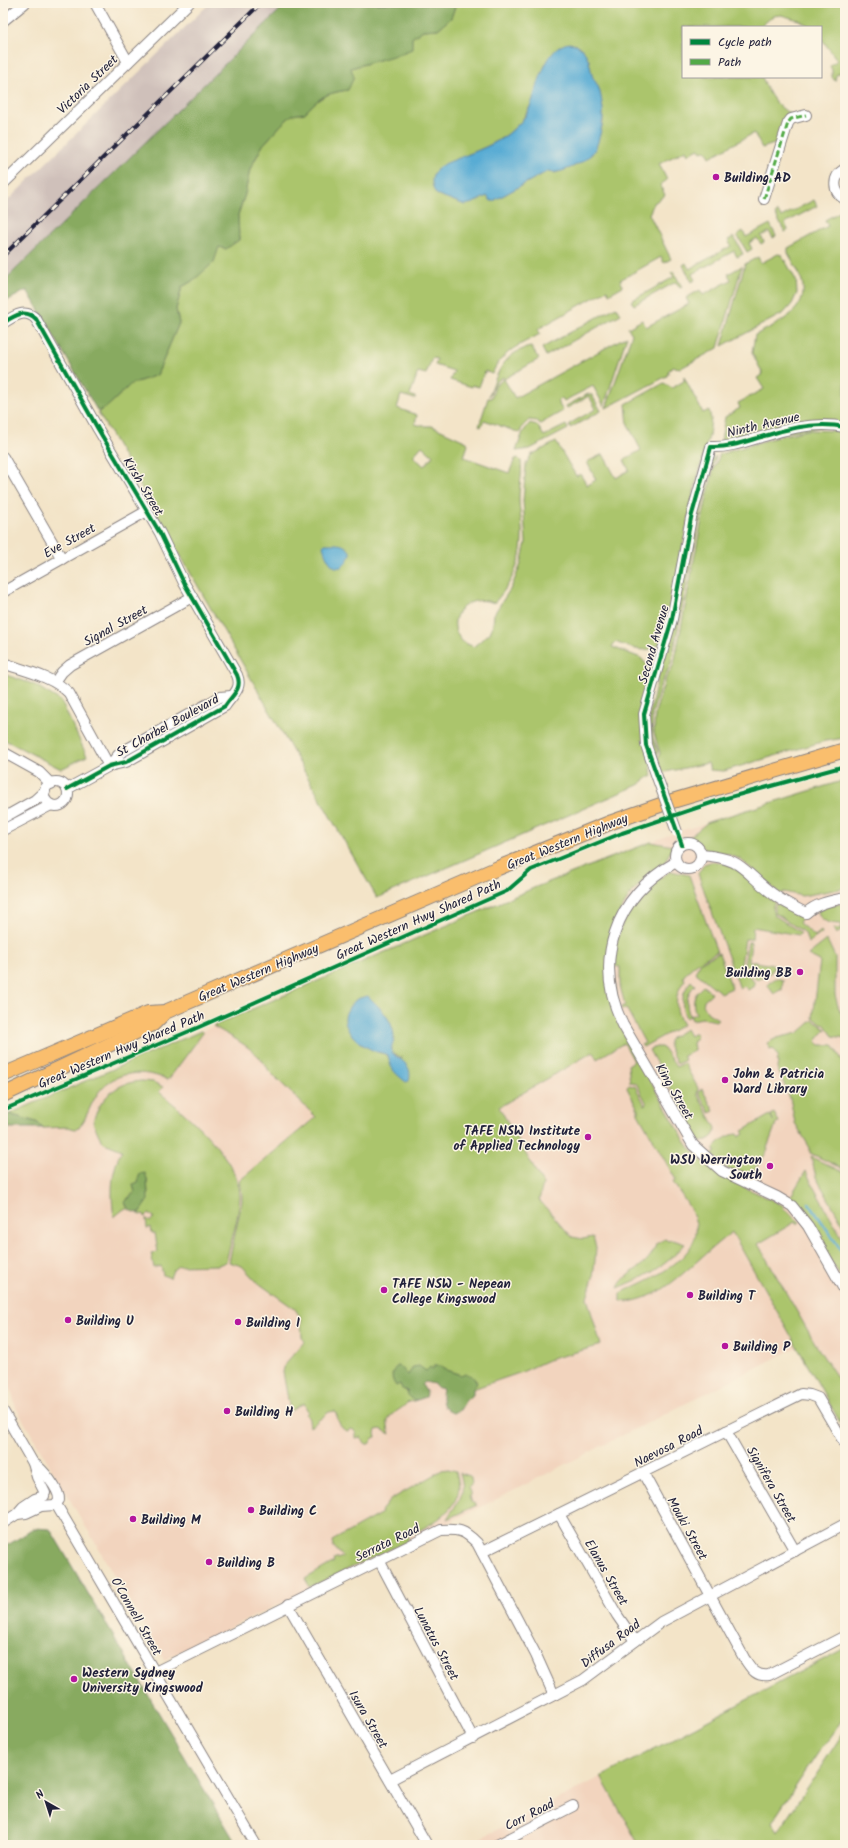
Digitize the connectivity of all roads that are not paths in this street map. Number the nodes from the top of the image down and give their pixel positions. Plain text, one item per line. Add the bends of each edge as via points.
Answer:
1 (25, 3) edge
2 (95, 3) edge
3 (189, 3) edge
4 (3, 21) edge
5 (128, 62) junction
6 (806, 115) dead end
7 (845, 169) edge
8 (3, 184) edge
9 (845, 198) edge
10 (764, 199) dead end
11 (3, 323) edge
12 (845, 427) edge
13 (711, 447) joint
14 (3, 457) edge
15 (147, 511) junction
16 (62, 559) junction
17 (3, 592) edge
18 (192, 597) junction
19 (3, 663) edge
20 (55, 682) junction
21 (231, 696) joint
22 (845, 750) edge
23 (3, 752) edge
24 (109, 766) junction
25 (48, 788) junction
26 (66, 788) junction
27 (51, 805) junction
28 (3, 818) edge
29 (3, 830) edge
30 (682, 845) junction
31 (701, 855) junction
32 (676, 862) junction
33 (845, 898) edge
34 (165, 1012) junction
35 (3, 1076) edge
36 (3, 1095) edge
37 (845, 1291) edge
38 (3, 1411) edge
39 (726, 1431) junction
40 (845, 1444) edge
41 (33, 1463) junction
42 (643, 1473) junction
43 (56, 1491) junction
44 (44, 1494) junction
45 (52, 1504) junction
46 (17, 1514) junction
47 (559, 1514) junction
48 (3, 1524) edge
49 (845, 1524) edge
50 (795, 1551) junction
51 (482, 1552) junction
52 (379, 1560) junction
53 (711, 1595) junction
54 (288, 1605) junction
55 (845, 1636) edge
56 (635, 1641) junction
57 (155, 1672) junction
58 (554, 1695) junction
59 (473, 1738) junction
60 (390, 1780) junction
61 (573, 1806) dead end
62 (256, 1845) edge
63 (427, 1845) edge
64 (497, 1845) edge

1 - 4 street
2 - 5 street
3 - 5 street, Victoria Street
5 - 8 street, Victoria Street
6 - 10 street via 791,119 788,123
7 - 9 street via 837,176 835,185 838,194
11 - 15 street, Kirsh Street via 24,313 36,319
12 - 13 street, Ninth Avenue via 788,429 738,444
13 - 30 street, Second Avenue, bridge via 691,518 672,619 644,714 646,745
14 - 16 street
15 - 16 street, Eve Street
15 - 18 street, Kirsh Street
16 - 17 street, Eve Street
18 - 20 street, Signal Street via 70,666
18 - 21 street, Kirsh Street via 239,680 239,689
19 - 20 street
20 - 24 street via 69,693
21 - 24 street, St Charbel Boulevard via 220,696 120,753
22 - 34 highway, Great Western Highway via 669,802 612,822 498,868
23 - 25 street via 39,772
24 - 26 street, St Charbel Boulevard
25 - 26 street via 58,783
25 - 27 street via 45,798
25 - 28 street via 35,800
26 - 27 street via 68,796 65,802 58,806
27 - 29 street
30 - 31 street via 695,845
30 - 32 street via 676,851
31 - 32 street via 699,863 692,869 683,869
31 - 33 street via 737,863 773,894 806,913 812,907
32 - 37 street, King Street via 644,884 618,924 609,967 609,982 616,1010 693,1145 722,1171 792,1206 808,1226
34 - 35 highway, Great Western Highway via 148,1013
34 - 36 highway, Great Western Highway via 153,1024
38 - 41 street
39 - 40 street, Naevosa Road via 801,1394 810,1394 818,1398
39 - 42 street, Naevosa Road
39 - 50 street, Signifera Street
41 - 43 street via 43,1472
41 - 44 street
42 - 47 street, Naevosa Road
42 - 53 street, Mouki Street
43 - 44 street via 51,1490
43 - 45 street via 59,1498
44 - 45 street via 45,1502
44 - 46 street via 23,1507
45 - 46 street via 41,1506 26,1514
45 - 57 street, O'Connell Street
46 - 48 street
47 - 51 street, Naevosa Road
47 - 56 street, Elanus Street via 617,1615
49 - 50 street, Diffusa Road
50 - 53 street, Diffusa Road
51 - 52 street, Serrata Road via 467,1533 457,1529 441,1530
51 - 58 street, Serrata Road
52 - 54 street, Serrata Road
52 - 59 street, Lunatus Street
53 - 55 street, Mouki Street via 755,1674 762,1676 780,1671
53 - 56 street, Diffusa Road via 661,1622
54 - 57 street, Serrata Road
54 - 60 street, Isura Street
56 - 58 street, Diffusa Road via 583,1680
57 - 62 street, O'Connell Street
58 - 59 street, Diffusa Road
59 - 60 street, Diffusa Road
60 - 63 street, Isura Street
61 - 64 street, Corr Road

